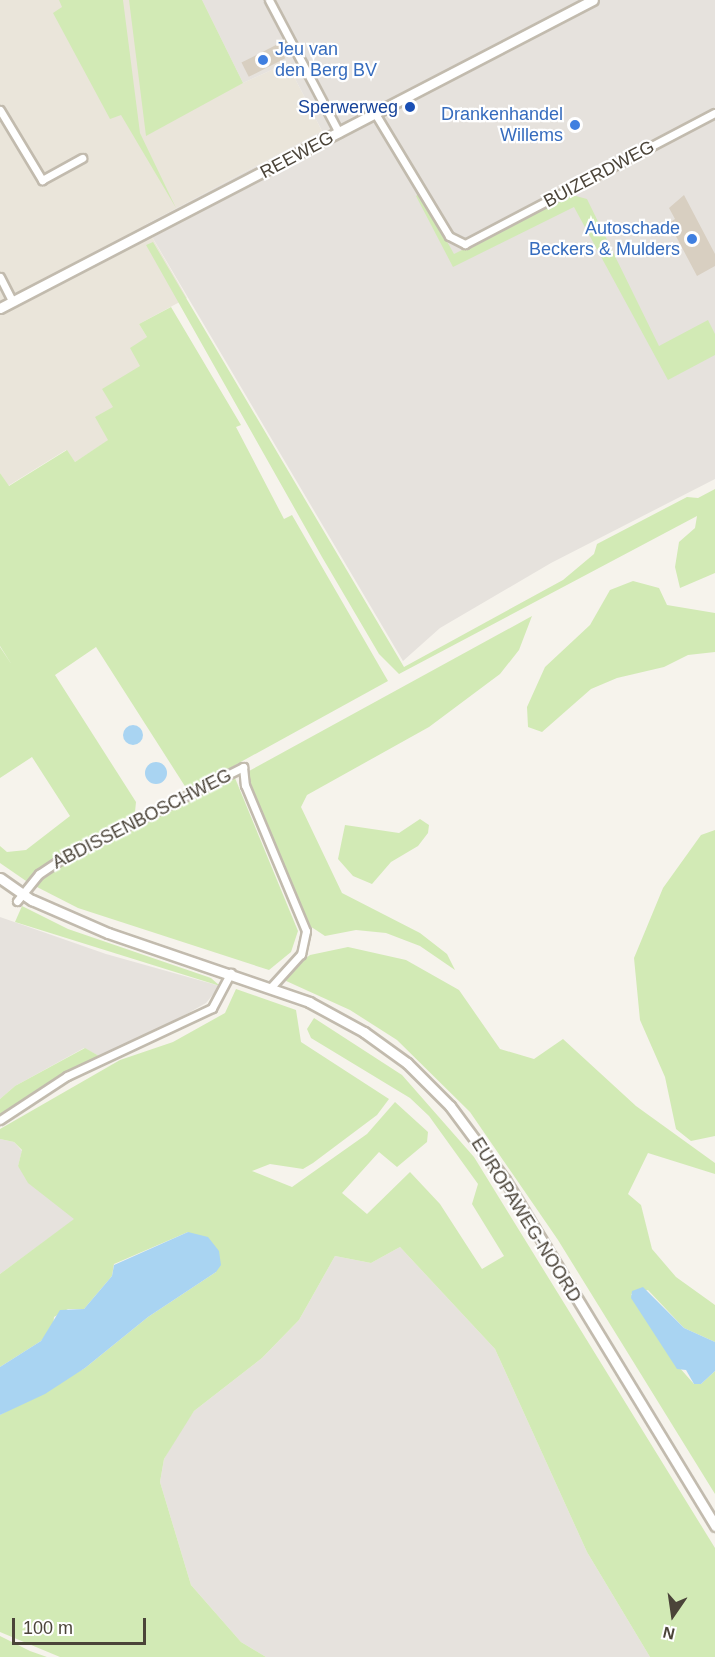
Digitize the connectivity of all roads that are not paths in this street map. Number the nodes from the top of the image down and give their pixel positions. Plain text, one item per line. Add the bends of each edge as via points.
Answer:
1 (269, 0) edge
2 (593, 0) edge
3 (0, 110) edge
4 (715, 113) edge
5 (376, 115) junction
6 (339, 133) junction
7 (82, 158) dead end
8 (0, 277) edge
9 (12, 301) junction
10 (0, 308) edge
11 (0, 878) edge
12 (20, 898) junction
13 (231, 973) junction
14 (272, 987) junction
15 (0, 1120) edge
16 (715, 1526) edge

1 - 6 street
2 - 5 street, REEWEG
3 - 7 street via 42,180
4 - 5 street, BUIZERDWEG via 465,244 449,236
5 - 6 street, REEWEG
6 - 9 street, REEWEG
8 - 9 street
9 - 10 street, REEWEG
11 - 12 street, EUROPAWEG-NOORD
12 - 13 street, EUROPAWEG-NOORD via 108,933
12 - 14 street, ABDISSENBOSCHWEG via 39,874 63,858 243,767 244,785 306,931 301,954
13 - 14 street, EUROPAWEG-NOORD
13 - 15 street via 212,1008 67,1076
14 - 16 street, EUROPAWEG-NOORD via 327,1011 386,1046 450,1106 505,1180

